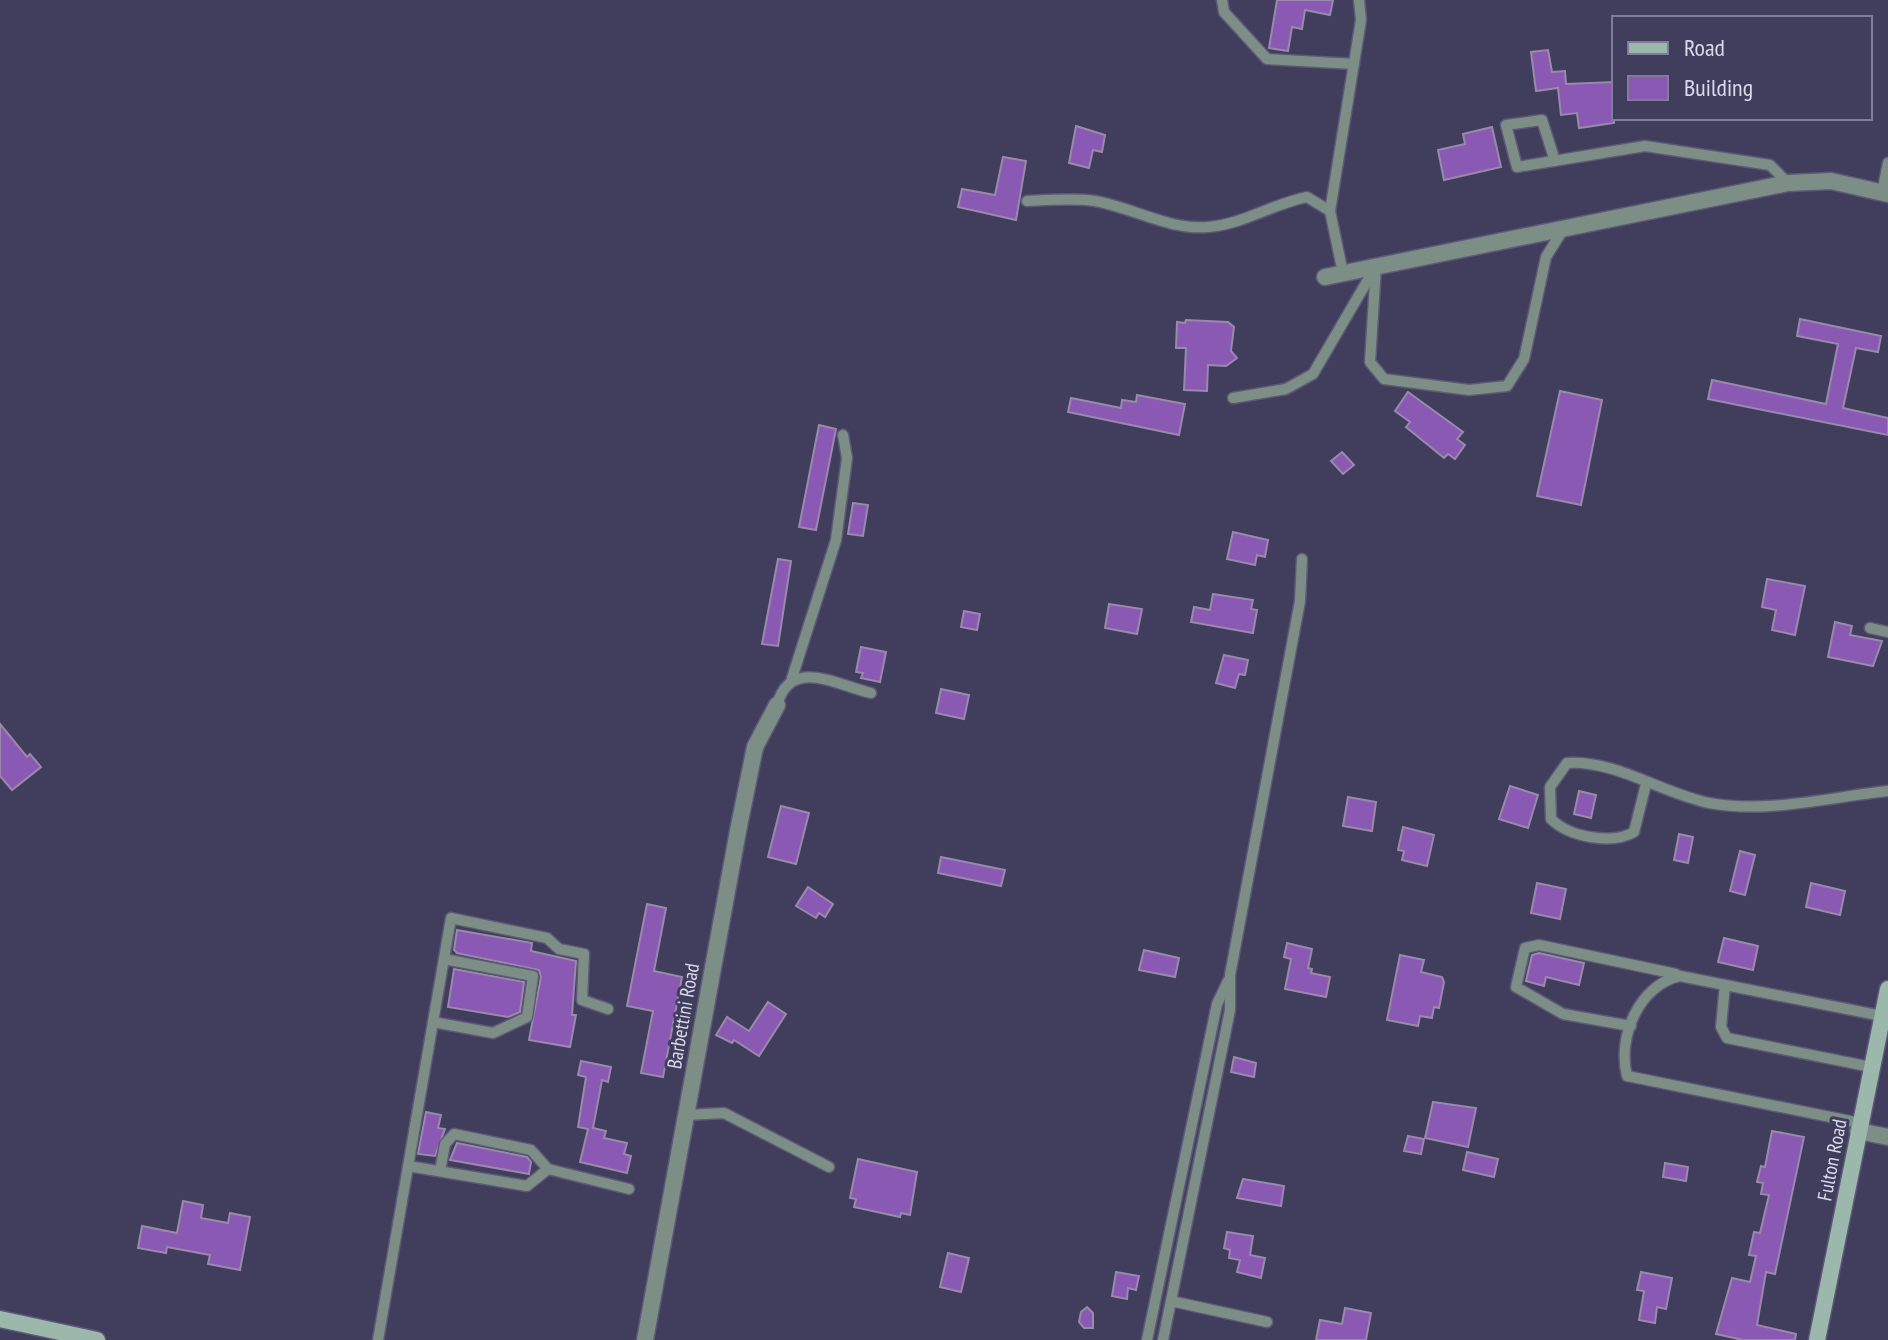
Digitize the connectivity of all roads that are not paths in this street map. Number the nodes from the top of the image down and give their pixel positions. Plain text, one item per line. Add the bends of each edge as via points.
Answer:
1 (1222, 0) edge
2 (1359, 0) edge
3 (1354, 64) junction
4 (1555, 161) junction
5 (1888, 163) edge
6 (1788, 183) junction
7 (1885, 193) edge
8 (1027, 201) dead end
9 (1330, 211) junction
10 (1564, 228) junction
11 (1376, 266) junction
12 (1343, 273) junction
13 (1325, 277) dead end
14 (1233, 398) dead end
15 (843, 435) dead end
16 (1302, 559) dead end
17 (1870, 628) dead end
18 (1888, 632) edge
19 (792, 678) junction
20 (871, 693) dead end
21 (777, 705) joint
22 (1646, 784) junction
23 (1888, 791) edge
24 (444, 959) junction
25 (1230, 975) junction
26 (1680, 976) junction
27 (1725, 985) junction
28 (1888, 989) edge
29 (608, 1009) dead end
30 (1882, 1016) junction
31 (433, 1022) junction
32 (1631, 1026) junction
33 (1878, 1061) edge
34 (686, 1115) junction
35 (1859, 1127) junction
36 (1888, 1137) edge
37 (408, 1166) junction
38 (829, 1167) dead end
39 (548, 1169) junction
40 (440, 1171) junction
41 (629, 1189) dead end
42 (1171, 1301) junction
43 (0, 1319) edge
44 (1267, 1322) dead end
45 (88, 1339) edge
46 (378, 1340) edge
47 (645, 1340) edge
48 (1147, 1340) edge
49 (1163, 1340) edge
50 (1817, 1340) edge

1 - 3 lane via 1224,12 1267,59
2 - 3 lane
3 - 9 lane
4 - 4 lane via 1517,167 1506,125 1542,120
4 - 6 lane via 1645,146 1770,165
5 - 7 lane
6 - 7 street via 1831,181
6 - 10 street
8 - 9 lane via 1094,201 1173,226 1241,222 1274,204 1307,197
9 - 12 lane
10 - 11 street
10 - 11 lane via 1546,257 1524,359 1507,386 1469,390 1384,379 1370,362
11 - 12 street
11 - 14 lane via 1313,374 1286,389
12 - 13 street
15 - 19 lane via 847,458 836,540
16 - 25 lane via 1300,601
17 - 18 lane
19 - 20 lane via 822,679
19 - 21 lane via 783,685
21 - 34 street, Barbettini Road via 755,747
22 - 22 lane via 1605,767 1567,763 1550,787 1551,819 1562,830 1621,840 1634,832
22 - 23 lane via 1710,803 1787,805
24 - 29 lane via 451,918 547,938 559,949 584,954 582,1000
24 - 31 lane
24 - 31 lane via 533,976 527,1017 493,1033
25 - 42 lane via 1230,1010
25 - 48 lane via 1217,1004
26 - 27 lane
26 - 32 lane via 1662,980 1636,1010
26 - 32 lane via 1539,945 1525,948 1516,987 1563,1014
27 - 30 lane
27 - 33 lane via 1721,1027 1727,1038
28 - 30 main road, Fulton Road
30 - 33 main road, Fulton Road
31 - 37 lane
32 - 35 lane via 1622,1055 1627,1076
33 - 35 main road, Fulton Road
34 - 38 lane via 724,1113
34 - 47 street, Barbettini Road
35 - 36 street
35 - 50 main road, Fulton Road
37 - 40 lane
37 - 46 lane
39 - 40 lane via 527,1186
39 - 40 lane via 531,1150 454,1134 445,1144
39 - 41 lane
42 - 44 lane
42 - 49 lane
43 - 45 main road

